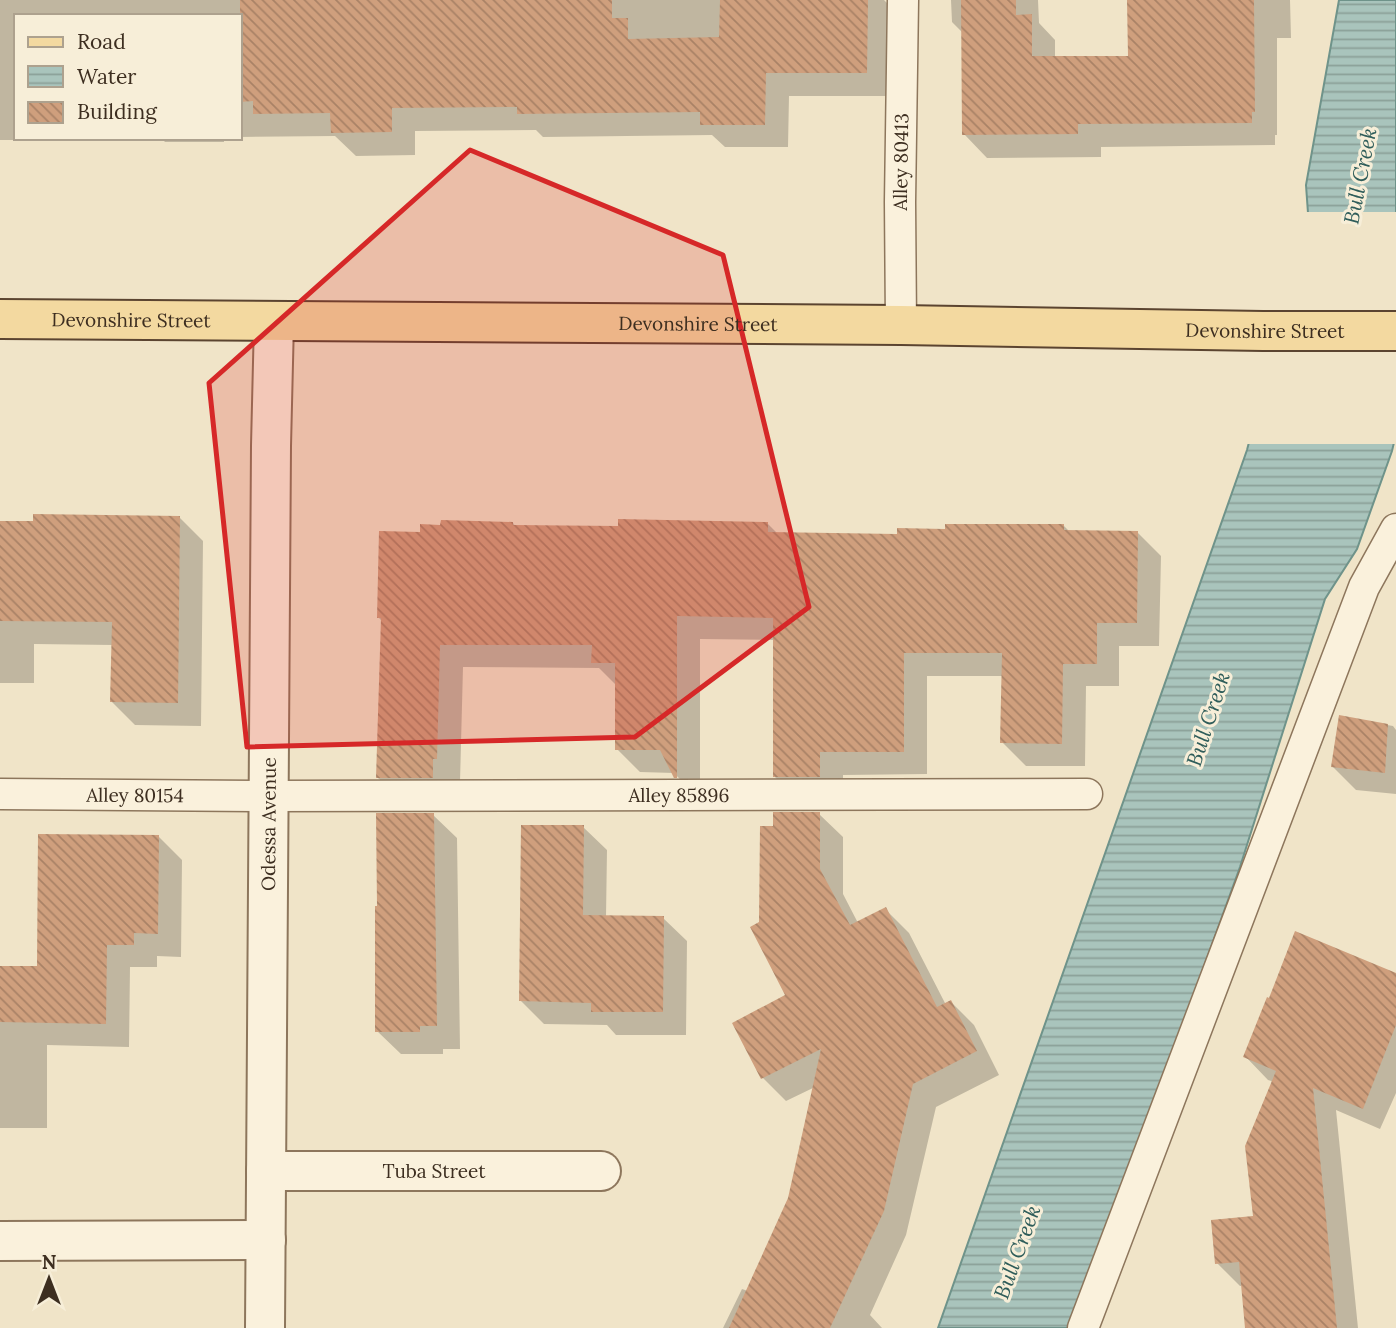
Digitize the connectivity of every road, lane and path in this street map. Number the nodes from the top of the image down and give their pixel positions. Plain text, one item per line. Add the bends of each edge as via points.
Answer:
1 (903, 0) edge
2 (0, 319) edge
3 (274, 321) junction
4 (901, 326) junction
5 (1396, 331) edge
6 (1396, 528) edge
7 (0, 794) edge
8 (1087, 794) dead end
9 (270, 796) junction
10 (266, 1171) junction
11 (601, 1171) dead end
12 (265, 1240) junction
13 (0, 1241) edge
14 (265, 1328) edge
15 (1083, 1328) edge

1 - 4 lane, Alley 80413
2 - 3 main road, Devonshire Street
3 - 4 main road, Devonshire Street
3 - 9 street, Odessa Avenue
4 - 5 main road, Devonshire Street
6 - 15 lane via 1364,587
7 - 9 lane, Alley 80154
8 - 9 lane, Alley 85896
9 - 10 street, Odessa Avenue
10 - 11 street, Tuba Street
10 - 12 street, Odessa Avenue
12 - 13 street
12 - 14 street, Odessa Avenue

